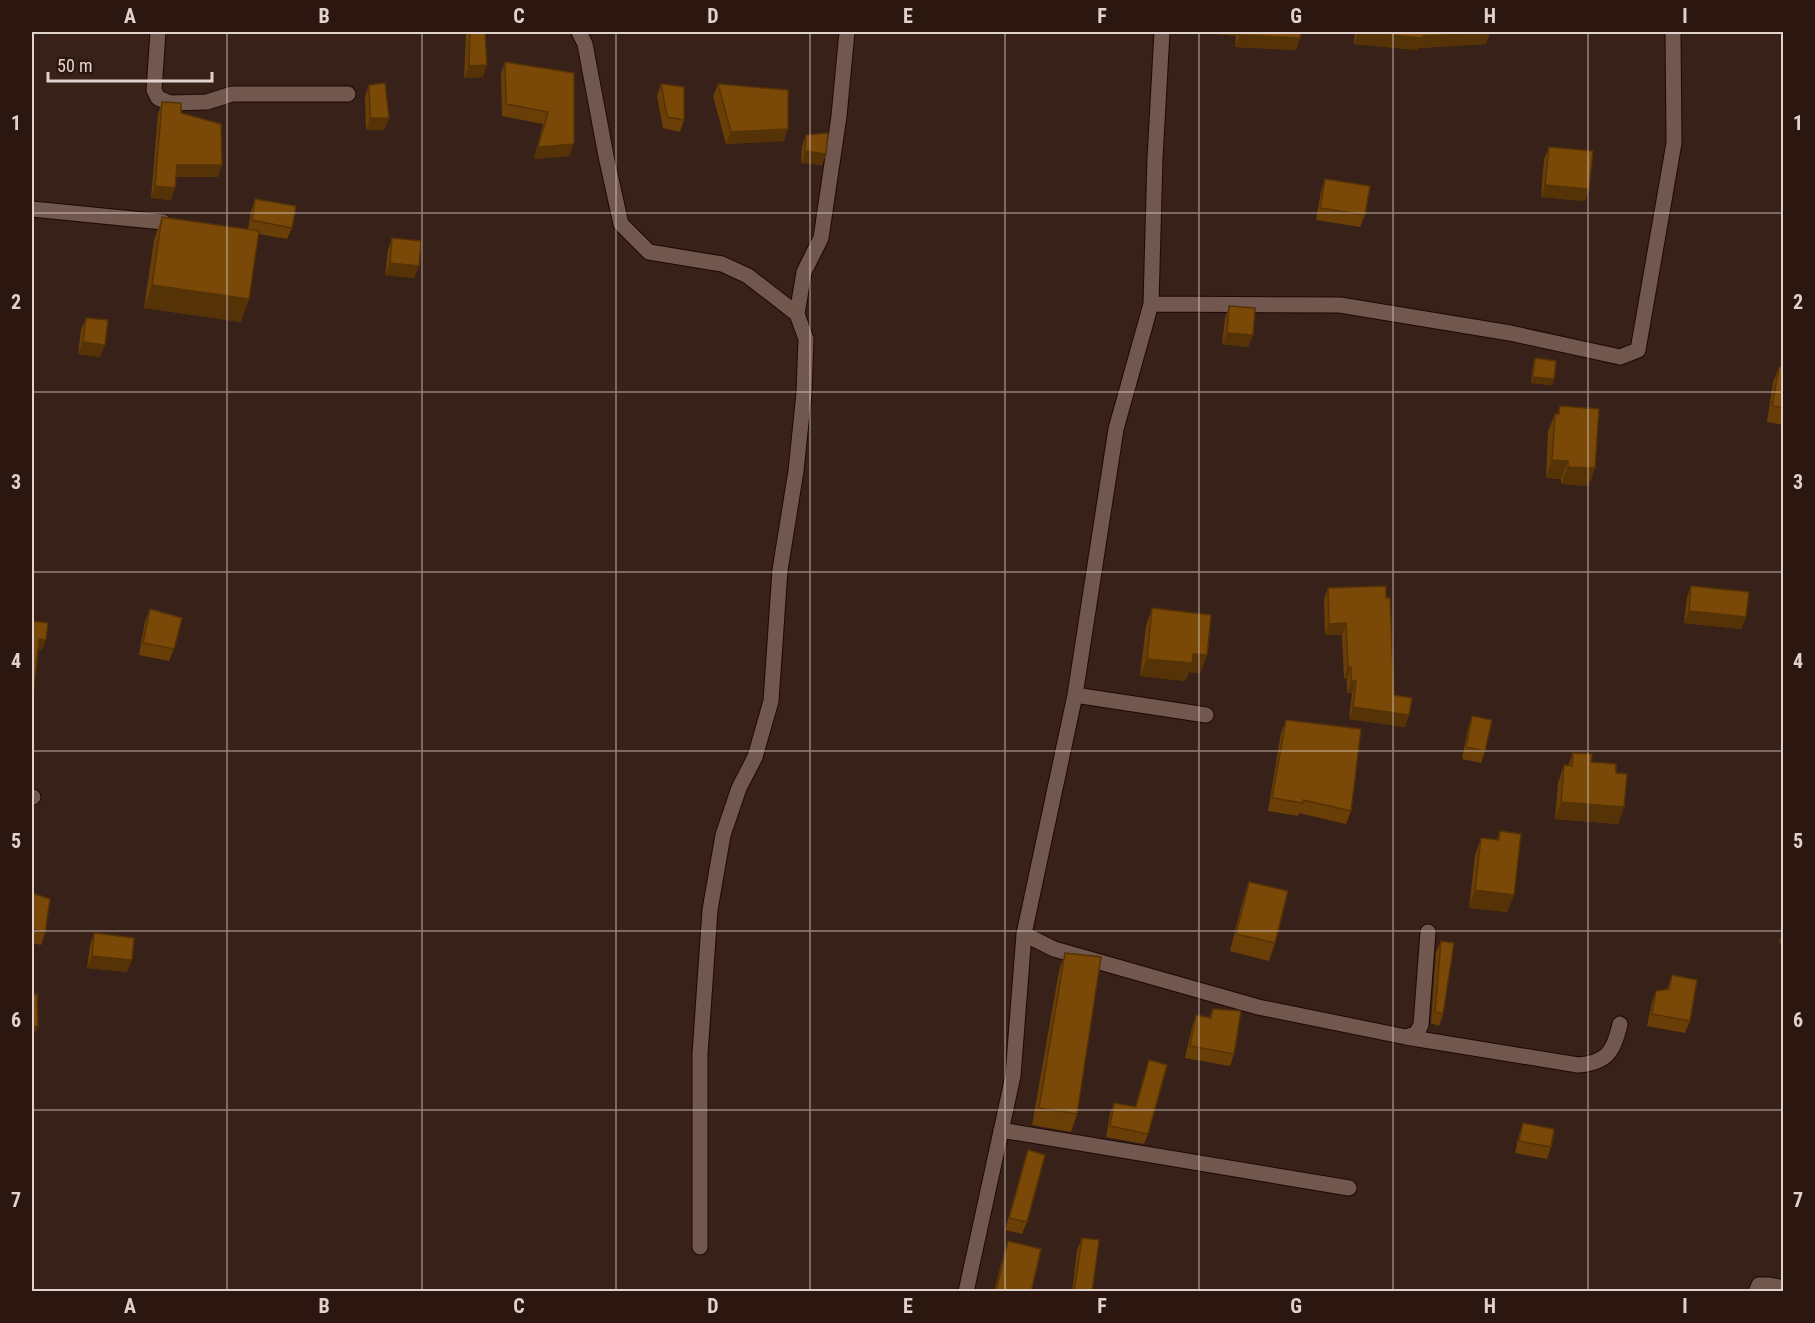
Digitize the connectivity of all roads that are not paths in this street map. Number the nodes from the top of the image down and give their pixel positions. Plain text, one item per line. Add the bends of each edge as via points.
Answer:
1 (158, 32) edge
2 (579, 32) edge
3 (847, 32) edge
4 (1162, 32) edge
5 (1673, 32) edge
6 (348, 94) dead end
7 (32, 209) edge
8 (163, 222) edge
9 (1151, 304) junction
10 (797, 314) junction
11 (1075, 695) junction
12 (1206, 715) dead end
13 (1428, 932) dead end
14 (1024, 934) junction
15 (1620, 1024) dead end
16 (1406, 1037) junction
17 (1001, 1130) junction
18 (1348, 1188) dead end
19 (699, 1247) dead end
20 (1784, 1288) edge
21 (966, 1292) edge
22 (1756, 1292) edge

1 - 6 street via 154,90 158,98 170,103 207,102 232,94
2 - 10 street via 585,44 621,224 649,252 722,264 748,276
3 - 10 street via 821,238 804,272
4 - 9 street
5 - 9 street via 1674,143 1638,350 1620,357 1510,333 1340,305
7 - 8 street
9 - 11 street via 1116,429
10 - 19 street via 806,339 804,393 780,570 771,701 755,757 739,788 723,835 710,910 700,1054
11 - 12 street
11 - 14 street
13 - 16 street via 1421,1025 1416,1034
14 - 16 street via 1054,949 1247,1004
14 - 17 street via 1013,1076
15 - 16 street via 1616,1043 1608,1055 1592,1064 1578,1065
17 - 18 street
17 - 21 street
20 - 22 street via 1759,1285

